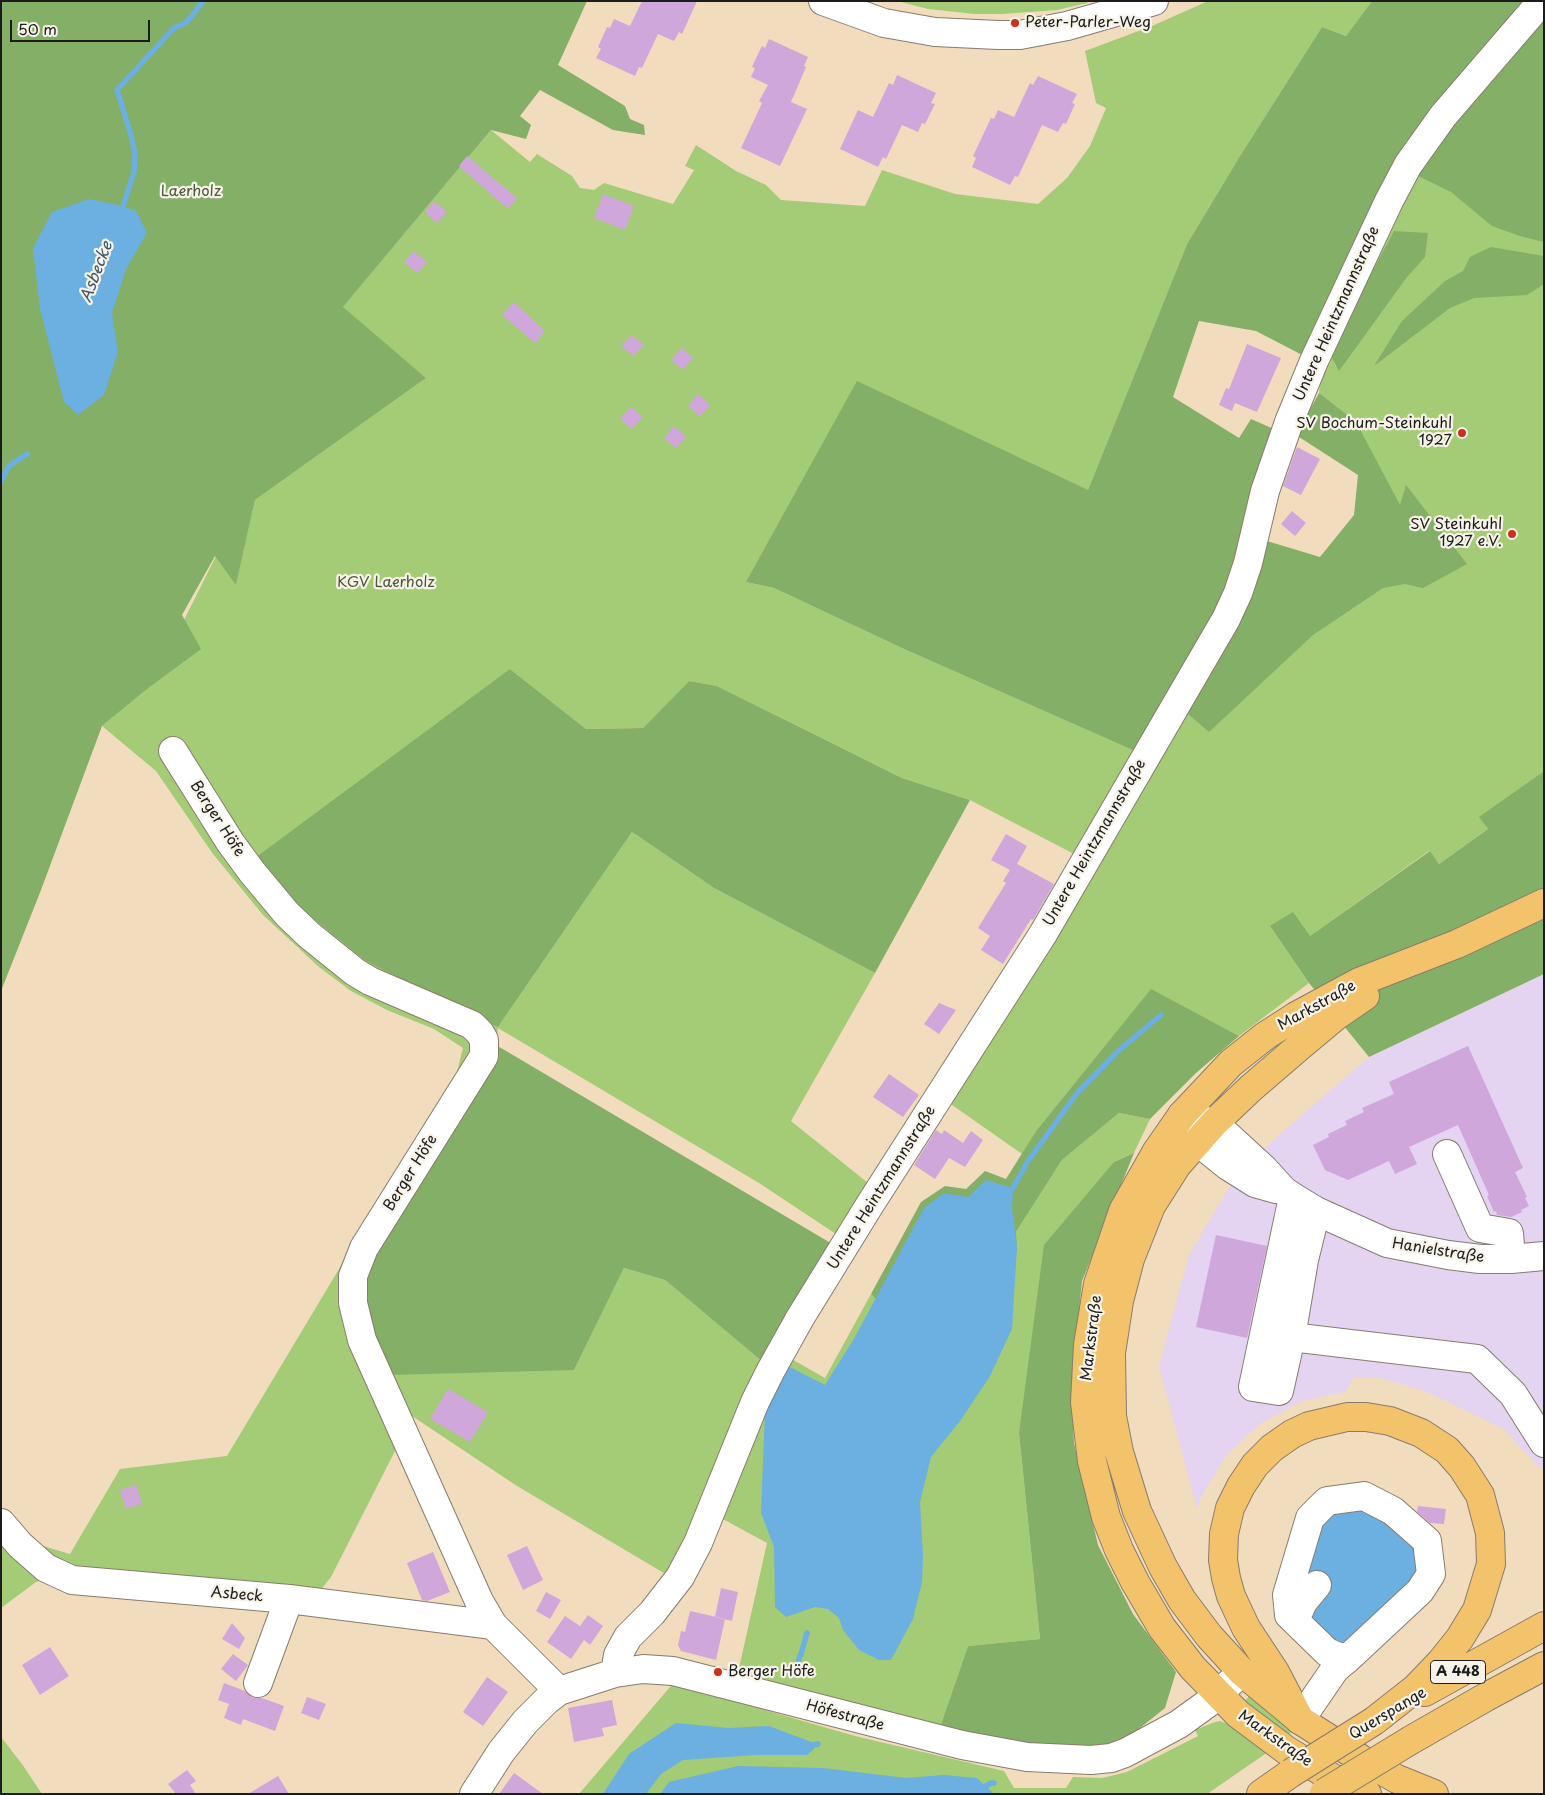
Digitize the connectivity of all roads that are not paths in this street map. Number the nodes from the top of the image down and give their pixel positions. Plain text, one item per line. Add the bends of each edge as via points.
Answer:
1 (823, 1) edge
2 (1154, 1) edge
3 (1542, 1) edge
4 (1119, 6) edge
5 (173, 751) dead end
6 (1544, 904) edge
7 (1457, 944) junction
8 (1182, 1114) junction
9 (1205, 1132) junction
10 (1447, 1154) dead end
11 (1289, 1194) junction
12 (1316, 1211) junction
13 (1511, 1259) junction
14 (1542, 1262) edge
15 (1291, 1337) junction
16 (1544, 1443) edge
17 (1, 1523) edge
18 (1317, 1585) dead end
19 (289, 1599) junction
20 (1295, 1620) junction
21 (493, 1625) junction
22 (1544, 1626) edge
23 (1346, 1660) junction
24 (1544, 1666) edge
25 (615, 1672) junction
26 (1242, 1672) junction
27 (258, 1683) dead end
28 (559, 1691) junction
29 (1218, 1694) junction
30 (1300, 1720) junction
31 (1374, 1721) junction
32 (474, 1794) edge
33 (1261, 1794) edge
34 (1324, 1794) edge
35 (1367, 1794) edge
36 (1434, 1794) edge

1 - 4 street via 884,23 935,32 998,35 1020,35 1067,26
2 - 4 street
3 - 25 street, Untere Heintzmannstraße via 1443,116 1404,172 1314,361 1289,422 1265,491 1248,562 1226,619 1043,934 800,1318 755,1402 698,1543 680,1577 628,1638 618,1655
5 - 21 street, Berger Höfe via 252,872 309,935 355,972 472,1025 484,1040 484,1056 364,1248 352,1285 362,1340 468,1579
6 - 7 main road, Markstraße
7 - 8 main road, Markstraße via 1359,982 1296,1016 1264,1036 1231,1063
7 - 9 main road, Markstraße via 1368,994 1336,1016
8 - 9 street, Hanielstraße
8 - 29 main road, Markstraße via 1123,1211 1098,1284 1088,1345 1085,1402 1092,1461 1106,1517 1119,1550 1162,1628
9 - 11 street, Hanielstraße via 1228,1166 1255,1183
9 - 26 main road, Markstraße via 1177,1165 1151,1206 1130,1259 1111,1353 1112,1416 1136,1510 1163,1568 1209,1636
10 - 13 street via 1480,1228 1509,1232
11 - 12 street, Hanielstraße
11 - 15 street via 1253,1387 1279,1391
12 - 13 street, Hanielstraße via 1386,1243 1456,1256
12 - 15 street
13 - 14 street, Hanielstraße
15 - 16 street via 1477,1359 1513,1394
17 - 19 street, Asbeck via 46,1568 72,1580
18 - 20 street via 1303,1602
19 - 21 street, Asbeck
19 - 27 street
20 - 23 street via 1327,1652
20 - 23 street via 1289,1615 1287,1596 1310,1518 1327,1501 1364,1496 1393,1511 1427,1541 1432,1574 1420,1591
21 - 28 street, Berger Höfe
22 - 31 main road, Querspange / A 448
23 - 30 street via 1335,1669
24 - 34 main road, A 448, bridge via 1411,1740
25 - 28 street, Höfestraße
25 - 29 street, Höfestraße via 642,1669 673,1671 962,1745 1027,1757 1077,1760 1111,1758 1126,1753 1179,1724
26 - 29 street, Höfestraße
26 - 30 main road, Markstraße
28 - 32 street, Höfestraße via 525,1722
29 - 35 main road, Markstraße via 1238,1714 1286,1750
30 - 31 main road via 1231,1596 1223,1560 1224,1534 1230,1508 1240,1486 1272,1448 1309,1426 1347,1417 1366,1417 1390,1421 1421,1433 1447,1450 1462,1467 1480,1495 1490,1533 1491,1564 1477,1610 1460,1638 1416,1688
30 - 36 main road, Markstraße via 1390,1775
31 - 33 main road, Querspange / A 448, bridge

